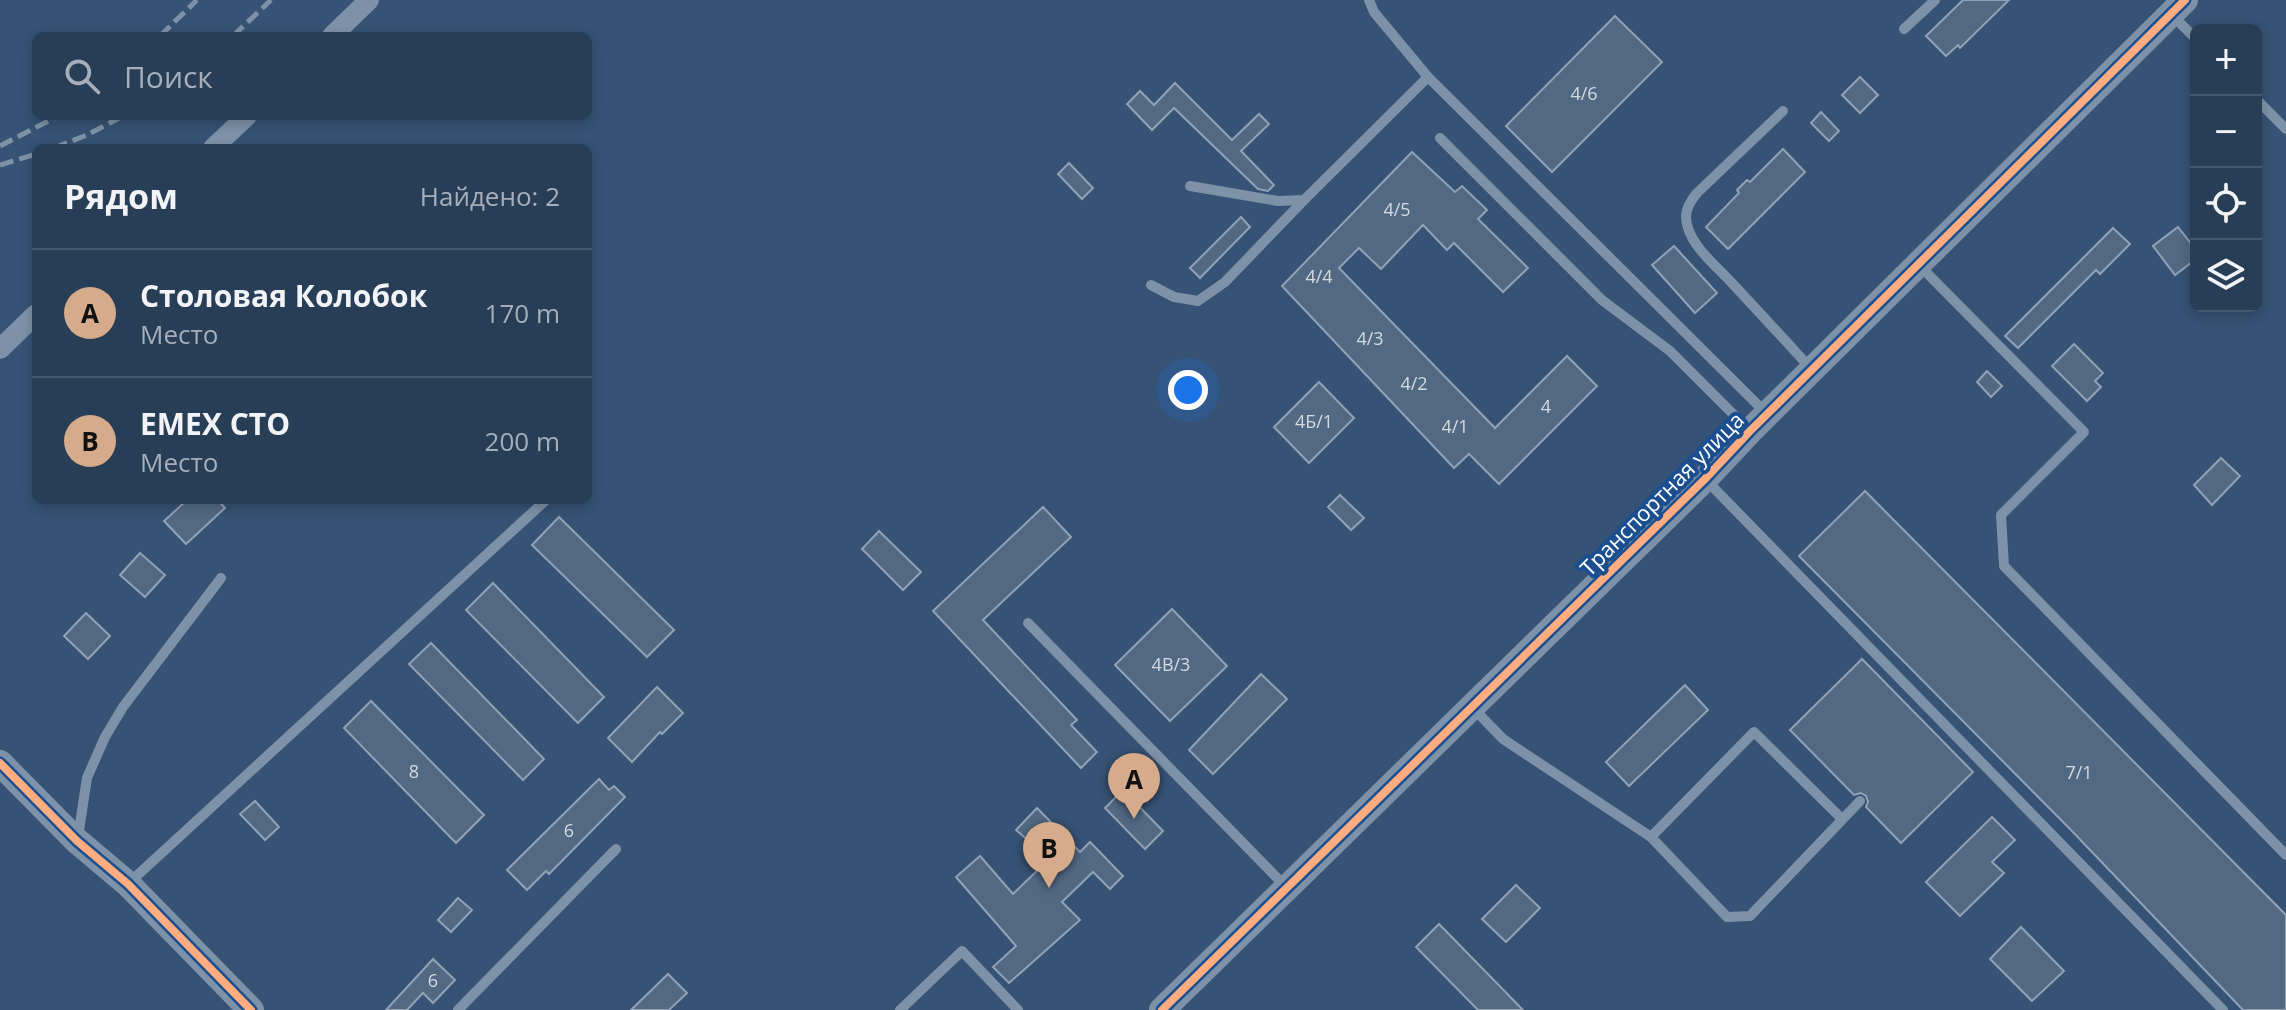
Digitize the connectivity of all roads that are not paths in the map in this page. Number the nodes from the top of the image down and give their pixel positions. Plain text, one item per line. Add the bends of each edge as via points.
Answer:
1 (369, 0) edge
2 (1369, 0) edge
3 (1935, 0) edge
4 (2178, 7) edge
5 (2190, 28) edge
6 (1904, 29) dead end
7 (336, 32) edge
8 (1428, 77) junction
9 (2262, 105) edge
10 (1783, 111) dead end
11 (243, 120) edge
12 (2286, 129) edge
13 (1440, 138) dead end
14 (217, 144) edge
15 (1190, 186) dead end
16 (1304, 200) junction
17 (1918, 264) junction
18 (1151, 285) dead end
19 (32, 318) edge
20 (0, 349) edge
21 (1813, 371) junction
22 (1759, 423) junction
23 (1705, 479) junction
24 (542, 504) edge
25 (221, 578) dead end
26 (1028, 623) dead end
27 (1471, 706) junction
28 (0, 763) edge
29 (1860, 801) dead end
30 (1842, 819) junction
31 (1651, 837) junction
32 (77, 841) junction
33 (616, 849) dead end
34 (2286, 855) edge
35 (128, 884) junction
36 (1286, 887) junction
37 (251, 1010) edge
38 (458, 1010) edge
39 (900, 1010) edge
40 (1018, 1010) edge
41 (1162, 1010) edge
42 (2223, 1010) edge

1 - 7 street
2 - 8 lane
3 - 6 lane
4 - 5 lane
4 - 17 street, Транспортная улица
8 - 16 lane
8 - 22 lane
9 - 12 lane
10 - 21 lane via 1697,193 1686,213 1687,225 1711,260
11 - 14 street
13 - 22 lane via 1602,300
15 - 16 lane via 1278,201
16 - 18 lane via 1225,282 1198,301
17 - 21 street, Транспортная улица
17 - 34 lane via 2084,432 2001,515 2004,566
19 - 20 street
21 - 22 street, Транспортная улица
22 - 23 street, Транспортная улица
23 - 27 street, Транспортная улица
23 - 42 lane
24 - 35 lane
25 - 32 lane via 105,737 87,778
26 - 36 lane
27 - 31 lane via 1503,739
27 - 36 street, Транспортная улица
28 - 32 street
29 - 30 lane
30 - 31 lane via 1750,916 1727,917
30 - 31 lane via 1754,732
32 - 35 street
33 - 38 lane
35 - 37 street
36 - 41 street, Транспортная улица
39 - 40 lane via 962,951

